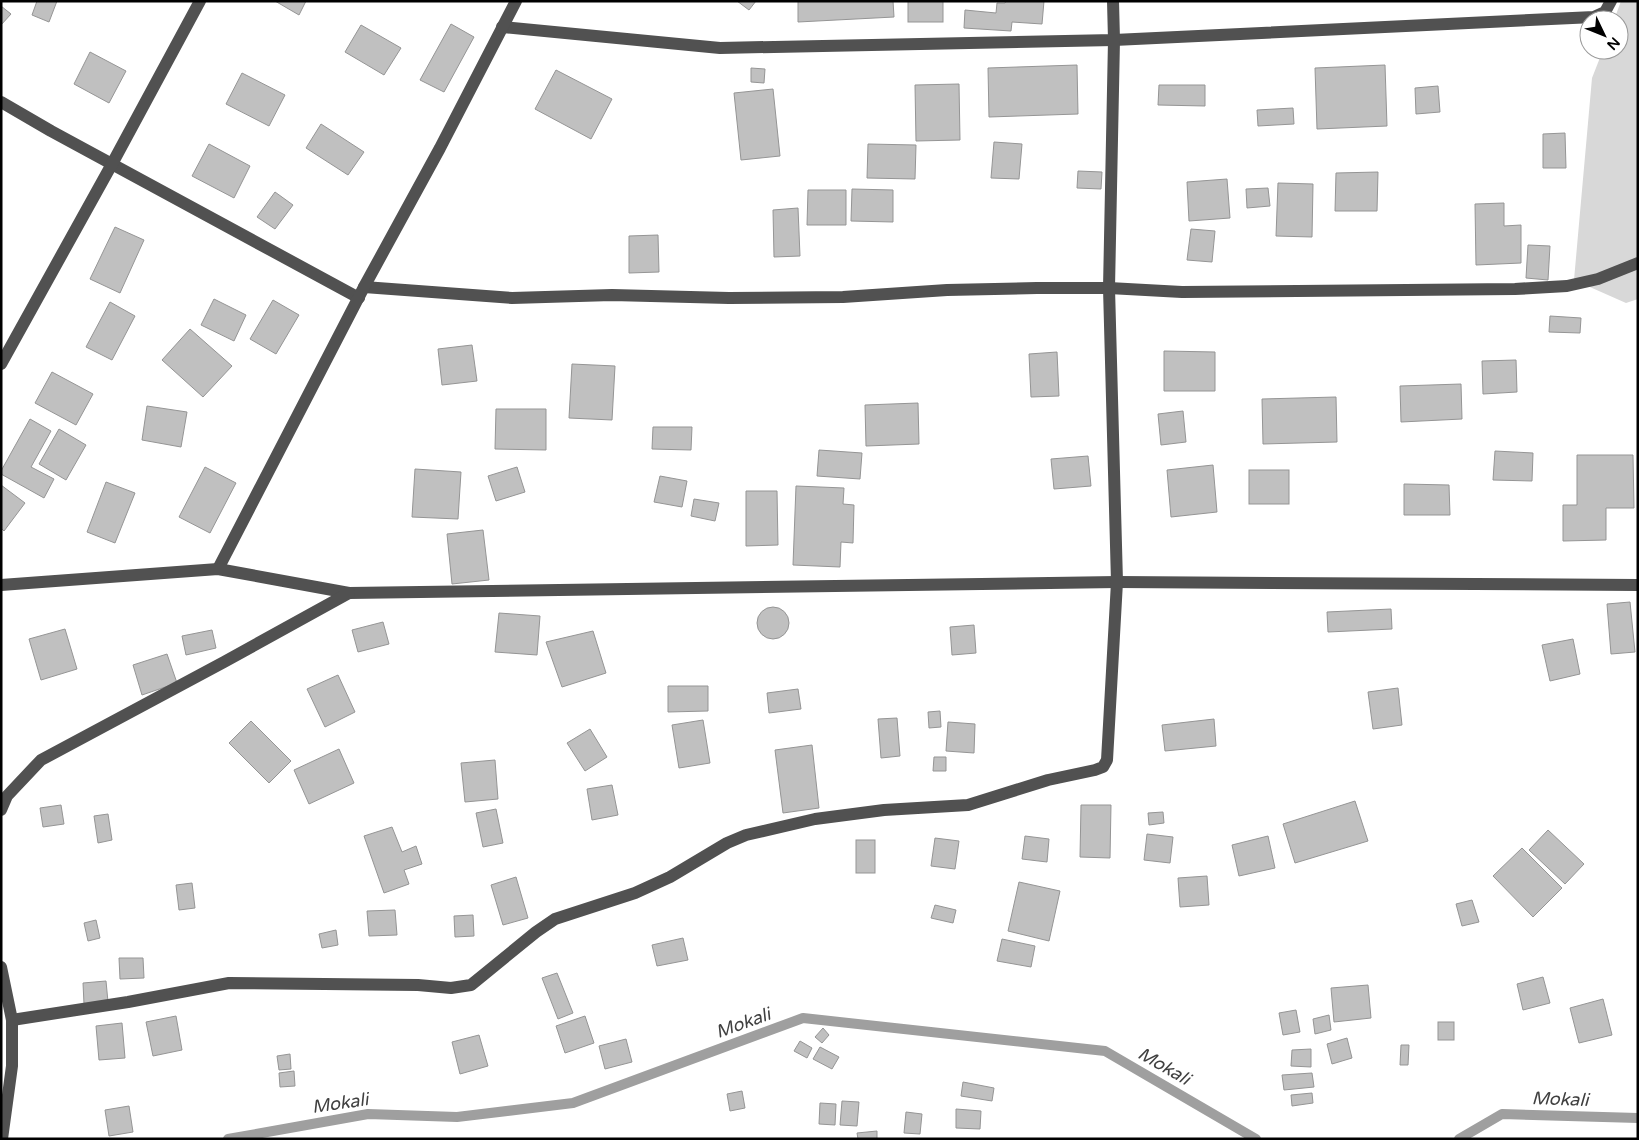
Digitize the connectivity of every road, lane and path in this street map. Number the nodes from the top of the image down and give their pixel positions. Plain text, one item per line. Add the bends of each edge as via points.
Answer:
1 (200, 1) edge
2 (516, 1) edge
3 (1113, 1) edge
4 (1611, 1) edge
5 (502, 27) junction
6 (1114, 40) junction
7 (1, 102) edge
8 (112, 164) junction
9 (1638, 264) edge
10 (1109, 288) junction
11 (361, 293) junction
12 (1, 364) edge
13 (218, 569) junction
14 (1117, 582) junction
15 (1638, 585) edge
16 (1, 586) edge
17 (349, 593) junction
18 (1, 810) edge
19 (1, 967) edge
20 (12, 1020) junction
21 (2, 1133) edge

1 - 8 street
2 - 5 street
3 - 6 street
4 - 6 street via 1605,12 1594,17
5 - 6 street via 720,48
5 - 11 street
6 - 10 street
7 - 8 street
8 - 11 street
8 - 12 street
9 - 10 street via 1567,286 1516,289 1182,292
10 - 11 street via 729,298 612,295 512,298
10 - 14 street
11 - 13 street
13 - 16 street
13 - 17 street
14 - 15 street
14 - 17 street
14 - 20 street via 1107,760 1103,767 968,805 815,819 746,835 670,877 555,919 471,985 451,988 229,983
17 - 18 street via 41,760 7,796
19 - 20 street
20 - 21 street via 12,1066

